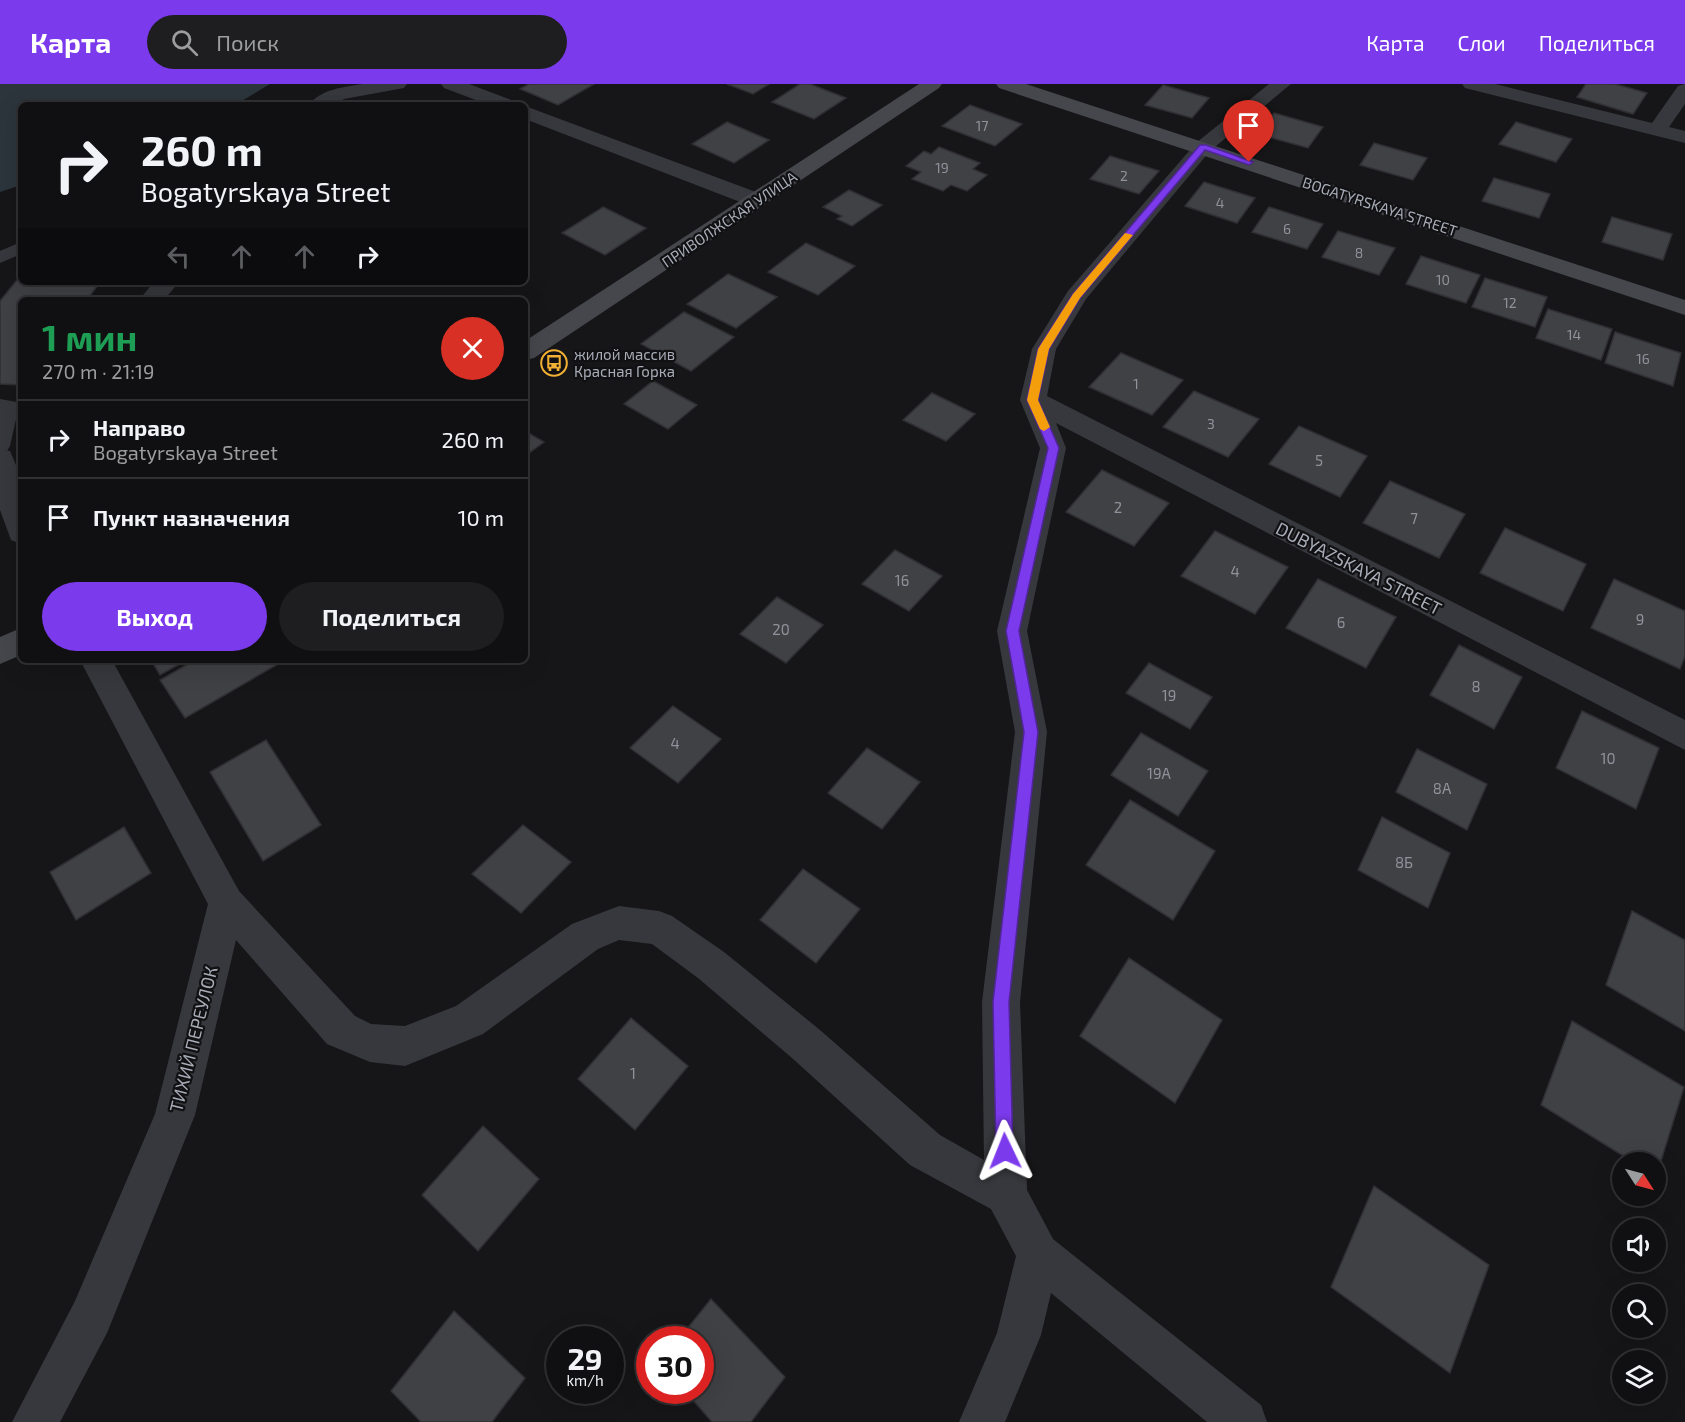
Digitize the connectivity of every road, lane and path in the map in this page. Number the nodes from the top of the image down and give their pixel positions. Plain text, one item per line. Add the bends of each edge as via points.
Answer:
1 (397, 84) edge
2 (451, 84) edge
3 (932, 84) edge
4 (1006, 84) edge
5 (1281, 84) edge
6 (1472, 84) edge
7 (1685, 90) edge
8 (324, 102) edge
9 (499, 102) edge
10 (528, 113) edge
11 (1657, 130) junction
12 (1685, 137) edge
13 (1203, 147) junction
14 (756, 201) junction
15 (18, 249) edge
16 (0, 258) edge
17 (164, 285) edge
18 (154, 297) edge
19 (1685, 308) edge
20 (528, 350) edge
21 (1033, 400) junction
22 (0, 405) edge
23 (0, 446) edge
24 (0, 458) edge
25 (18, 526) edge
26 (18, 642) edge
27 (0, 652) edge
28 (98, 663) edge
29 (1685, 736) edge
30 (226, 903) junction
31 (1006, 1194) junction
32 (1038, 1254) junction
33 (35, 1422) edge
34 (982, 1422) edge
35 (1244, 1422) edge

1 - 8 street via 338,94
2 - 9 street
3 - 14 main road, ПРИВОЛЖСКАЯ УЛИЦА
4 - 13 main road, BOGATYRSKAYA STREET
5 - 13 street
6 - 11 street
7 - 11 street
10 - 14 street
11 - 12 street
13 - 19 main road, BOGATYRSKAYA STREET
13 - 21 street via 1076,296 1044,349
14 - 20 main road, ПРИВОЛЖСКАЯ УЛИЦА
15 - 16 lane
17 - 18 street
21 - 29 street, DUBYAZSKAYA STREET
21 - 31 street via 1053,448 1012,631 1031,732 1001,1002
22 - 23 lane via 10,406
24 - 25 street via 7,471
26 - 27 main road
28 - 30 street
30 - 31 street via 341,1030 370,1043 405,1046 469,1020 585,936 619,923 658,928 711,965 798,1036 925,1150
30 - 33 street, ТИХИЙ ПЕРЕУЛОК via 175,1115 91,1317
31 - 32 street
32 - 34 street via 1019,1335
32 - 35 street

